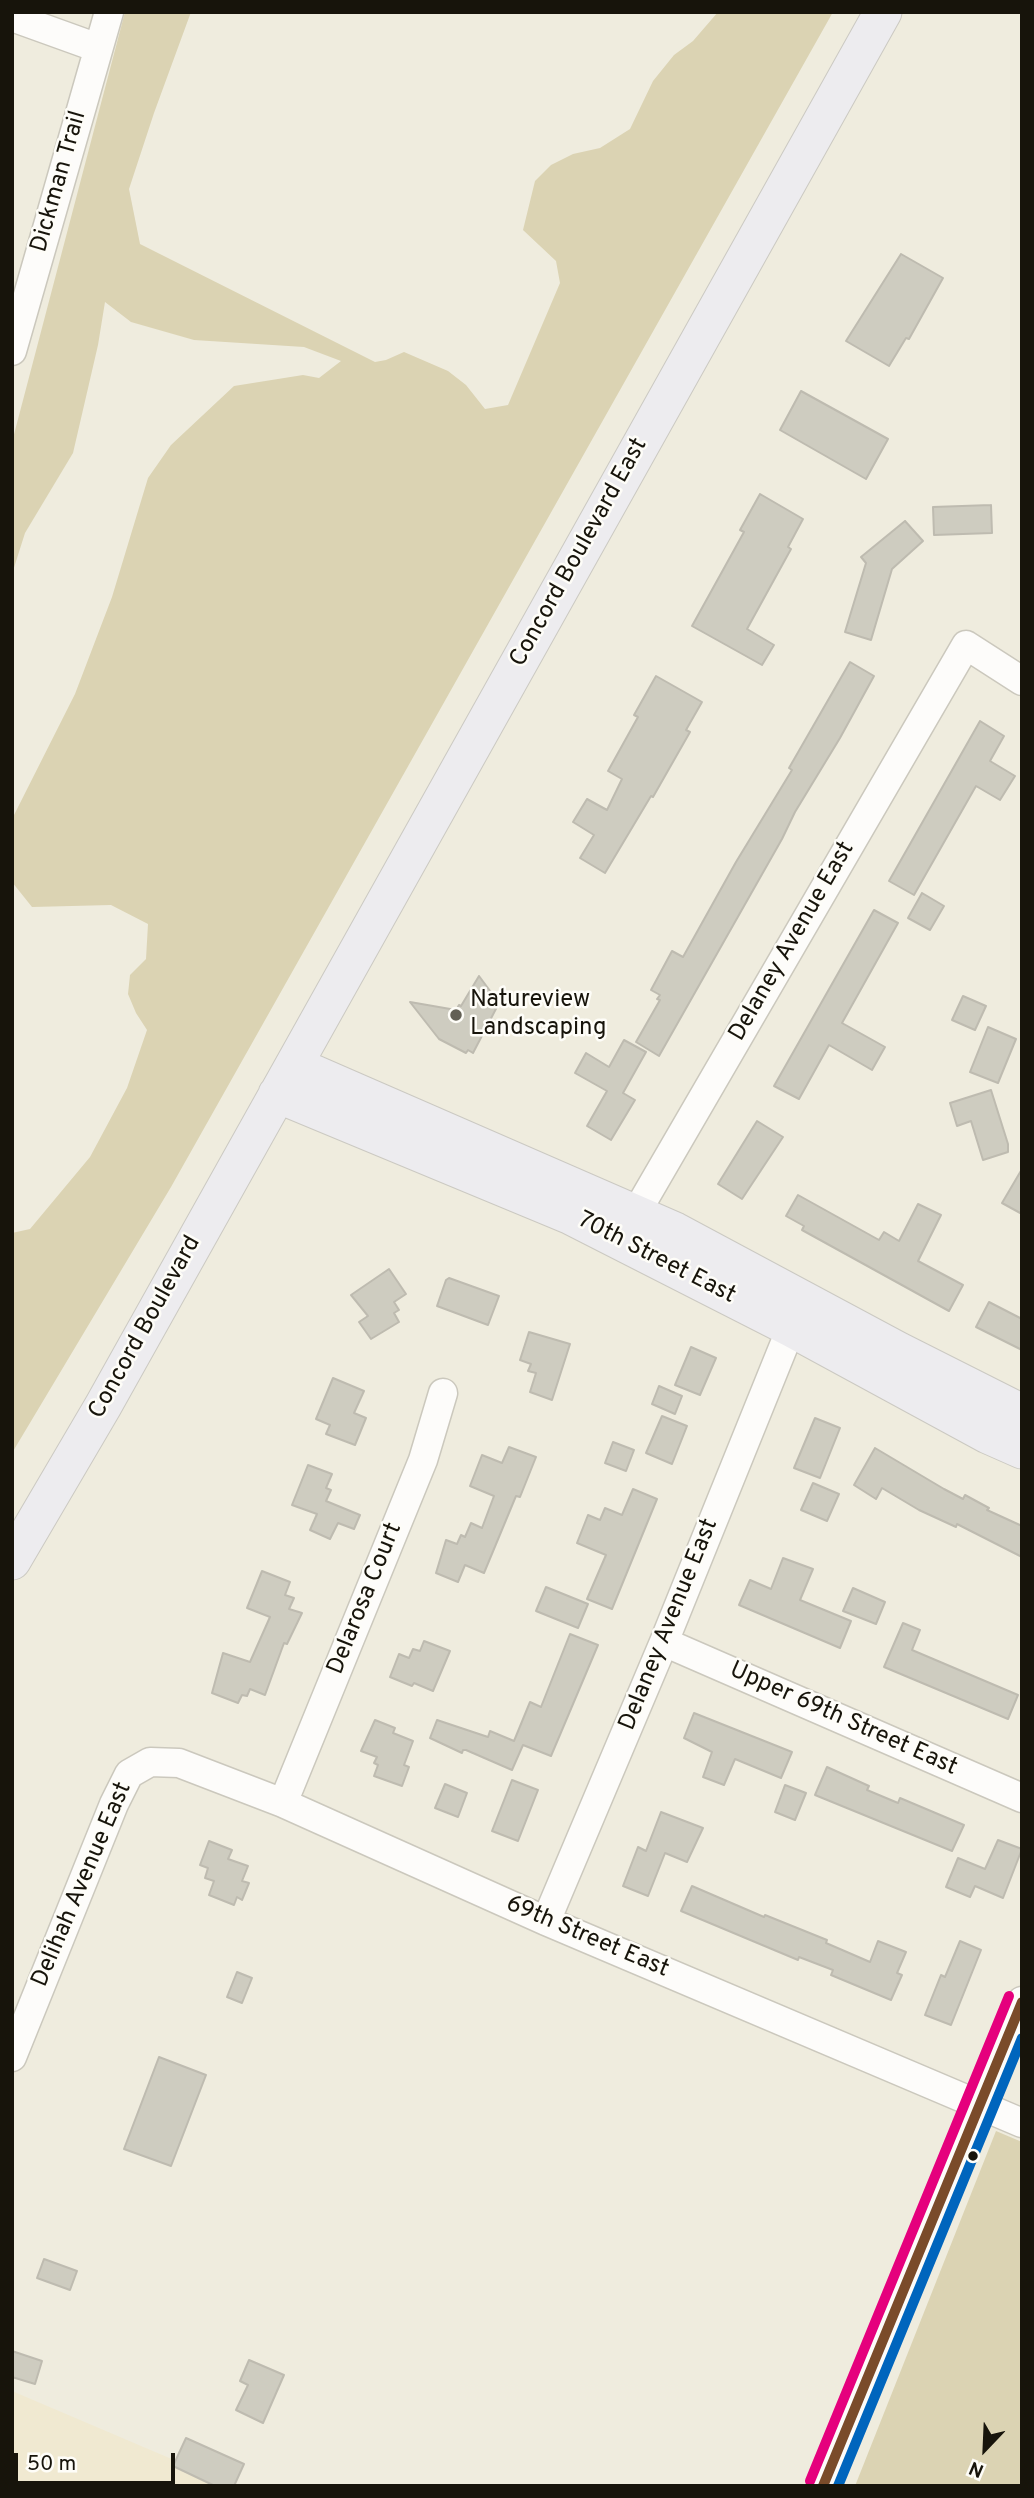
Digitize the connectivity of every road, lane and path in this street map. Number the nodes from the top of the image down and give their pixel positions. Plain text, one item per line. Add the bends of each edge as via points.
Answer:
1 (109, 12) edge
2 (883, 12) edge
3 (12, 17) edge
4 (99, 48) junction
5 (12, 351) edge
6 (1022, 681) edge
7 (285, 1080) junction
8 (630, 1227) junction
9 (791, 1328) junction
10 (443, 1393) dead end
11 (1022, 1413) edge
12 (1022, 1450) edge
13 (12, 1561) edge
14 (664, 1642) junction
15 (149, 1762) joint
16 (1022, 1798) edge
17 (284, 1803) junction
18 (546, 1921) junction
19 (1022, 2001) edge
20 (12, 2057) edge
21 (979, 2105) junction
22 (1022, 2123) edge
23 (823, 2486) edge

1 - 4 street, Dickman Trail
2 - 7 main road, Concord Boulevard East
3 - 4 street
4 - 5 street, Dickman Trail
6 - 8 street, Delaney Avenue East via 966,645
7 - 8 main road, 70th Street East
7 - 13 main road, Concord Boulevard
8 - 9 main road, 70th Street East
8 - 11 main road, 70th Street East via 675,1231
9 - 12 main road, 70th Street East
9 - 14 street, Delaney Avenue East
10 - 17 street, Delarosa Court via 423,1460
14 - 16 street, Upper 69th Street East
14 - 18 street, Delaney Avenue East
15 - 17 street, 69th Street East via 179,1763
15 - 20 street, Delihah Avenue East via 129,1774 114,1804
17 - 18 street, 69th Street East
18 - 21 street, 69th Street East
19 - 21 street
21 - 22 street, 69th Street East
21 - 23 street

